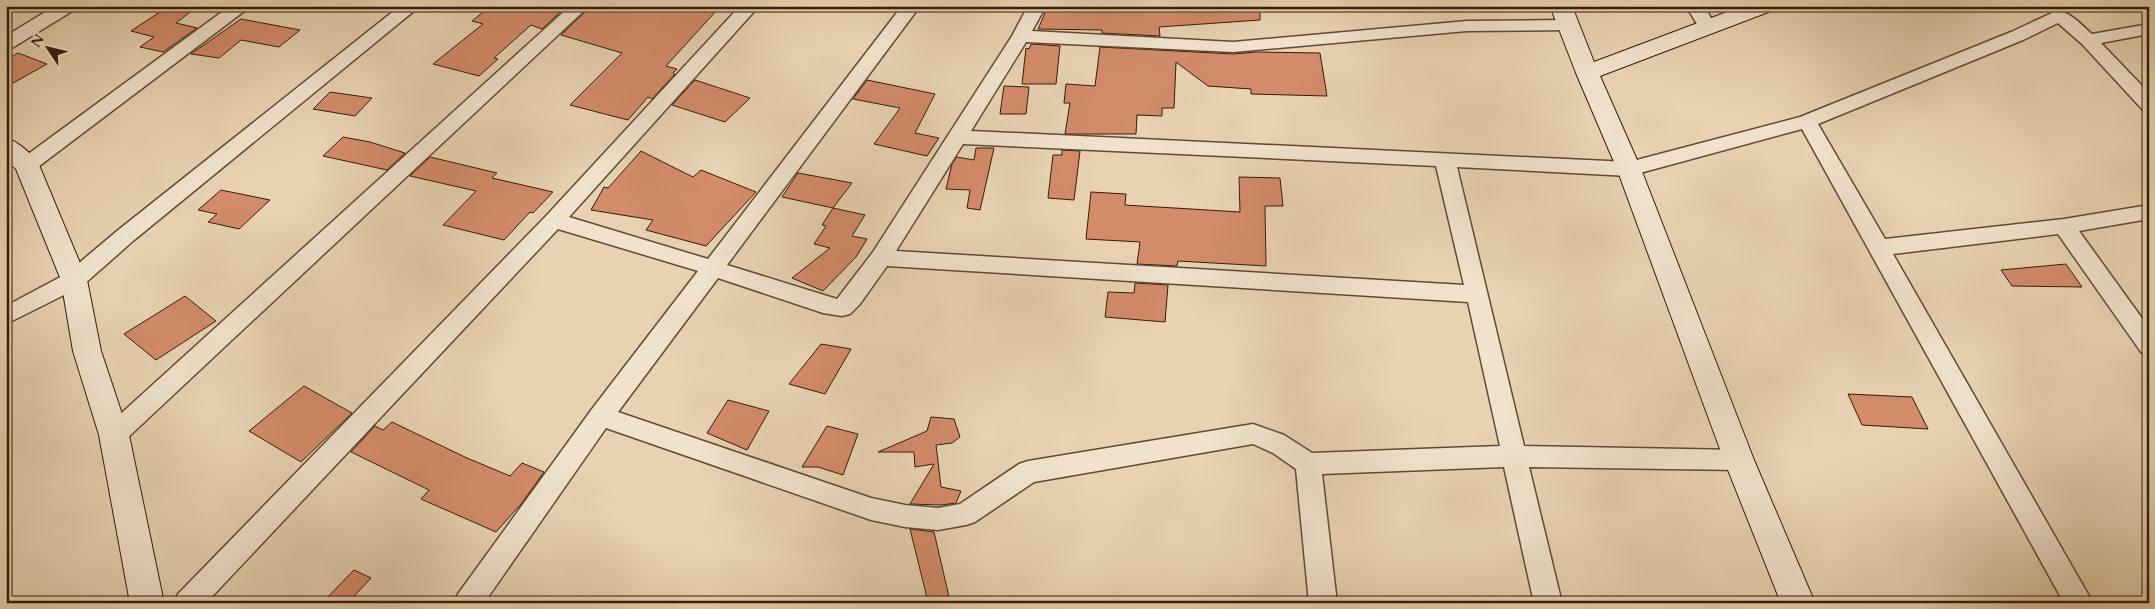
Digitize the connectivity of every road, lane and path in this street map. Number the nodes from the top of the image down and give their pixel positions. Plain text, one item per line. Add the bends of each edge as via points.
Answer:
1 (68, 6) edge
2 (242, 6) edge
3 (411, 6) edge
4 (580, 6) edge
5 (750, 6) edge
6 (911, 6) edge
7 (1037, 6) edge
8 (1695, 6) edge
9 (1763, 6) edge
10 (2053, 11) edge
11 (1564, 15) edge
12 (1708, 28) junction
13 (2149, 29) edge
14 (1021, 36) junction
15 (2088, 40) junction
16 (6, 44) edge
17 (1587, 73) junction
18 (2129, 82) junction
19 (2149, 83) edge
20 (2149, 105) edge
21 (1807, 121) junction
22 (956, 138) junction
23 (6, 146) edge
24 (1444, 161) junction
25 (27, 165) junction
26 (1629, 169) junction
27 (2149, 212) edge
28 (554, 220) junction
29 (2064, 226) junction
30 (1877, 248) junction
31 (881, 258) junction
32 (713, 268) junction
33 (74, 280) junction
34 (1477, 294) junction
35 (6, 316) edge
36 (2149, 346) edge
37 (601, 416) junction
38 (114, 435) junction
39 (1515, 456) junction
40 (1739, 460) junction
41 (1308, 464) junction
42 (473, 602) edge
43 (147, 603) edge
44 (188, 603) edge
45 (1323, 603) edge
46 (1548, 603) edge
47 (1798, 603) edge
48 (2079, 603) edge

1 - 16 street
2 - 25 street
3 - 33 street
4 - 38 street
5 - 28 street
6 - 32 street
7 - 14 street
8 - 12 street
9 - 12 street
10 - 15 street
10 - 21 street via 2018,36
11 - 14 street via 1233,47
11 - 17 street
12 - 17 street
13 - 15 street
14 - 22 street
15 - 18 street
17 - 26 street
18 - 19 street
18 - 20 street
21 - 26 street
21 - 30 street
22 - 24 street
22 - 31 street
23 - 25 street
24 - 26 street
24 - 34 street
25 - 33 street
26 - 40 street
27 - 29 street
28 - 32 street
28 - 44 street
29 - 30 street
29 - 36 street
30 - 48 street
31 - 32 street via 842,308
31 - 34 street
32 - 37 street
33 - 35 street
33 - 38 street via 87,351
34 - 39 street
37 - 41 street via 871,508 938,520 966,514 1028,472 1253,434 1284,447
37 - 42 street
38 - 43 street
39 - 40 street
39 - 41 street
39 - 46 street
40 - 47 street
41 - 45 street

